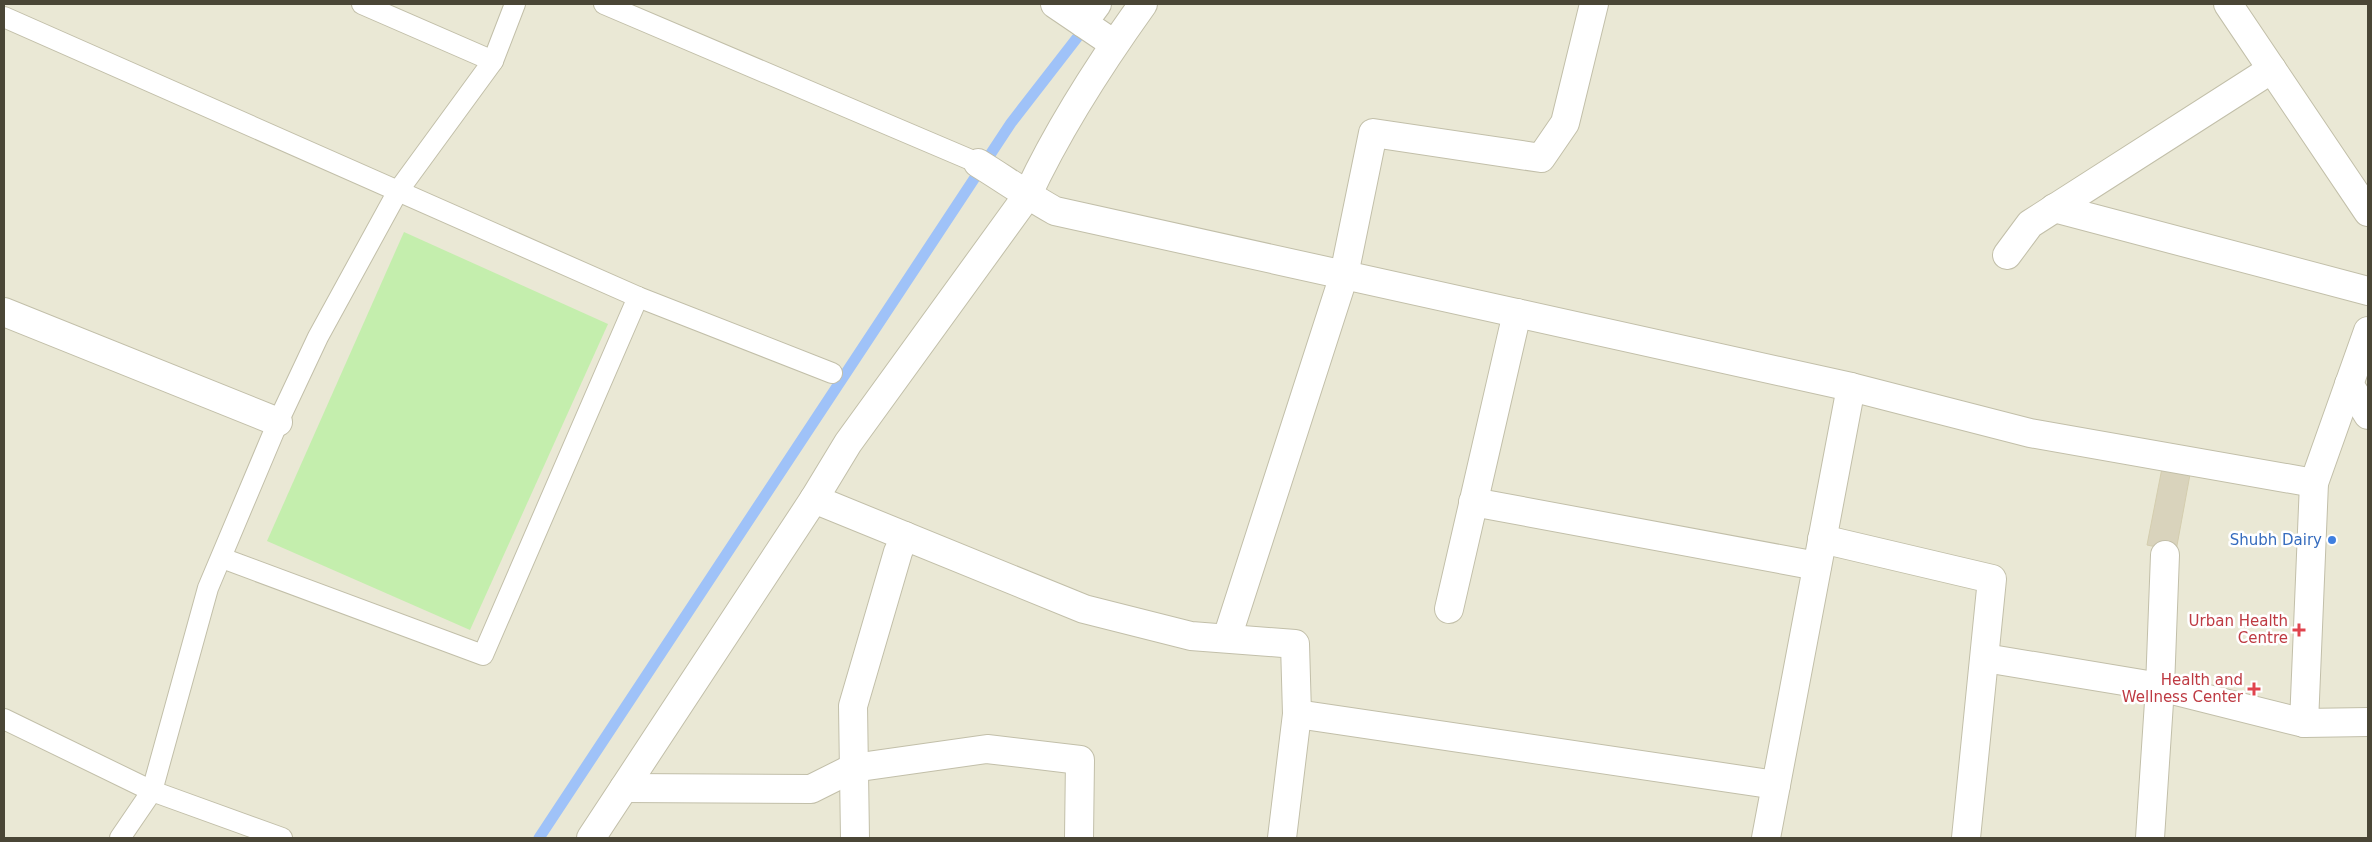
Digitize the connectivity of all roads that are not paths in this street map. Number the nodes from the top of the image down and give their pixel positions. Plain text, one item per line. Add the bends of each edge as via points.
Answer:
1 (362, 4) edge
2 (515, 4) edge
3 (604, 4) edge
4 (1055, 4) edge
5 (1143, 4) edge
6 (1594, 4) edge
7 (2228, 4) edge
8 (4, 17) edge
9 (1097, 27) edge
10 (493, 61) junction
11 (2272, 69) junction
12 (978, 163) joint
13 (1019, 189) junction
14 (398, 191) junction
15 (2054, 208) junction
16 (2368, 212) edge
17 (2007, 255) dead end
18 (1344, 275) junction
19 (2368, 291) edge
20 (638, 297) junction
21 (4, 312) edge
22 (1517, 313) junction
23 (2368, 331) edge
24 (832, 373) dead end
25 (2349, 384) junction
26 (1850, 387) junction
27 (2368, 414) edge
28 (278, 422) junction
29 (2314, 483) junction
30 (814, 499) junction
31 (1473, 502) junction
32 (904, 536) junction
33 (1822, 539) junction
34 (2165, 555) dead end
35 (222, 558) junction
36 (1817, 566) junction
37 (1449, 609) dead end
38 (1227, 638) junction
39 (1985, 658) junction
40 (2160, 687) junction
41 (1297, 714) junction
42 (4, 719) edge
43 (2368, 722) edge
44 (2304, 723) junction
45 (853, 768) junction
46 (1776, 785) junction
47 (624, 788) junction
48 (152, 791) junction
49 (120, 838) edge
50 (282, 838) edge
51 (591, 838) edge
52 (855, 838) edge
53 (1079, 838) edge
54 (1282, 838) edge
55 (1766, 838) edge
56 (1966, 838) edge
57 (2150, 838) edge

1 - 10 lane
2 - 10 lane
3 - 12 lane
4 - 9 street
5 - 9 street
6 - 18 street via 1565,123 1541,158 1373,133
7 - 11 street
8 - 14 lane
9 - 13 street via 1041,166
10 - 14 lane
11 - 15 street
11 - 16 street
12 - 13 street
13 - 18 street via 1055,210
13 - 30 street via 848,443
14 - 20 lane
14 - 28 lane via 318,337
15 - 17 street via 2030,224
15 - 19 street
18 - 22 street
18 - 38 street
20 - 24 lane
20 - 35 lane via 483,655
21 - 28 street
22 - 26 street
22 - 31 street
23 - 25 street
25 - 27 street
25 - 29 street
26 - 29 street via 2030,433
26 - 33 street
28 - 35 lane
29 - 44 street
30 - 32 street
30 - 47 street
31 - 36 street
31 - 37 street
32 - 38 street via 1084,609 1191,636
32 - 45 street via 853,706
33 - 36 street
33 - 39 street via 1992,579
34 - 40 street
35 - 48 lane via 208,588
36 - 46 street
38 - 41 street via 1295,644
39 - 40 street
39 - 56 street
40 - 44 street
40 - 57 street
41 - 46 street
41 - 54 street
42 - 48 lane
43 - 44 street
45 - 47 street via 811,789
45 - 52 street
45 - 53 street via 987,749 1080,760
46 - 55 street
47 - 51 street
48 - 49 lane
48 - 50 lane

